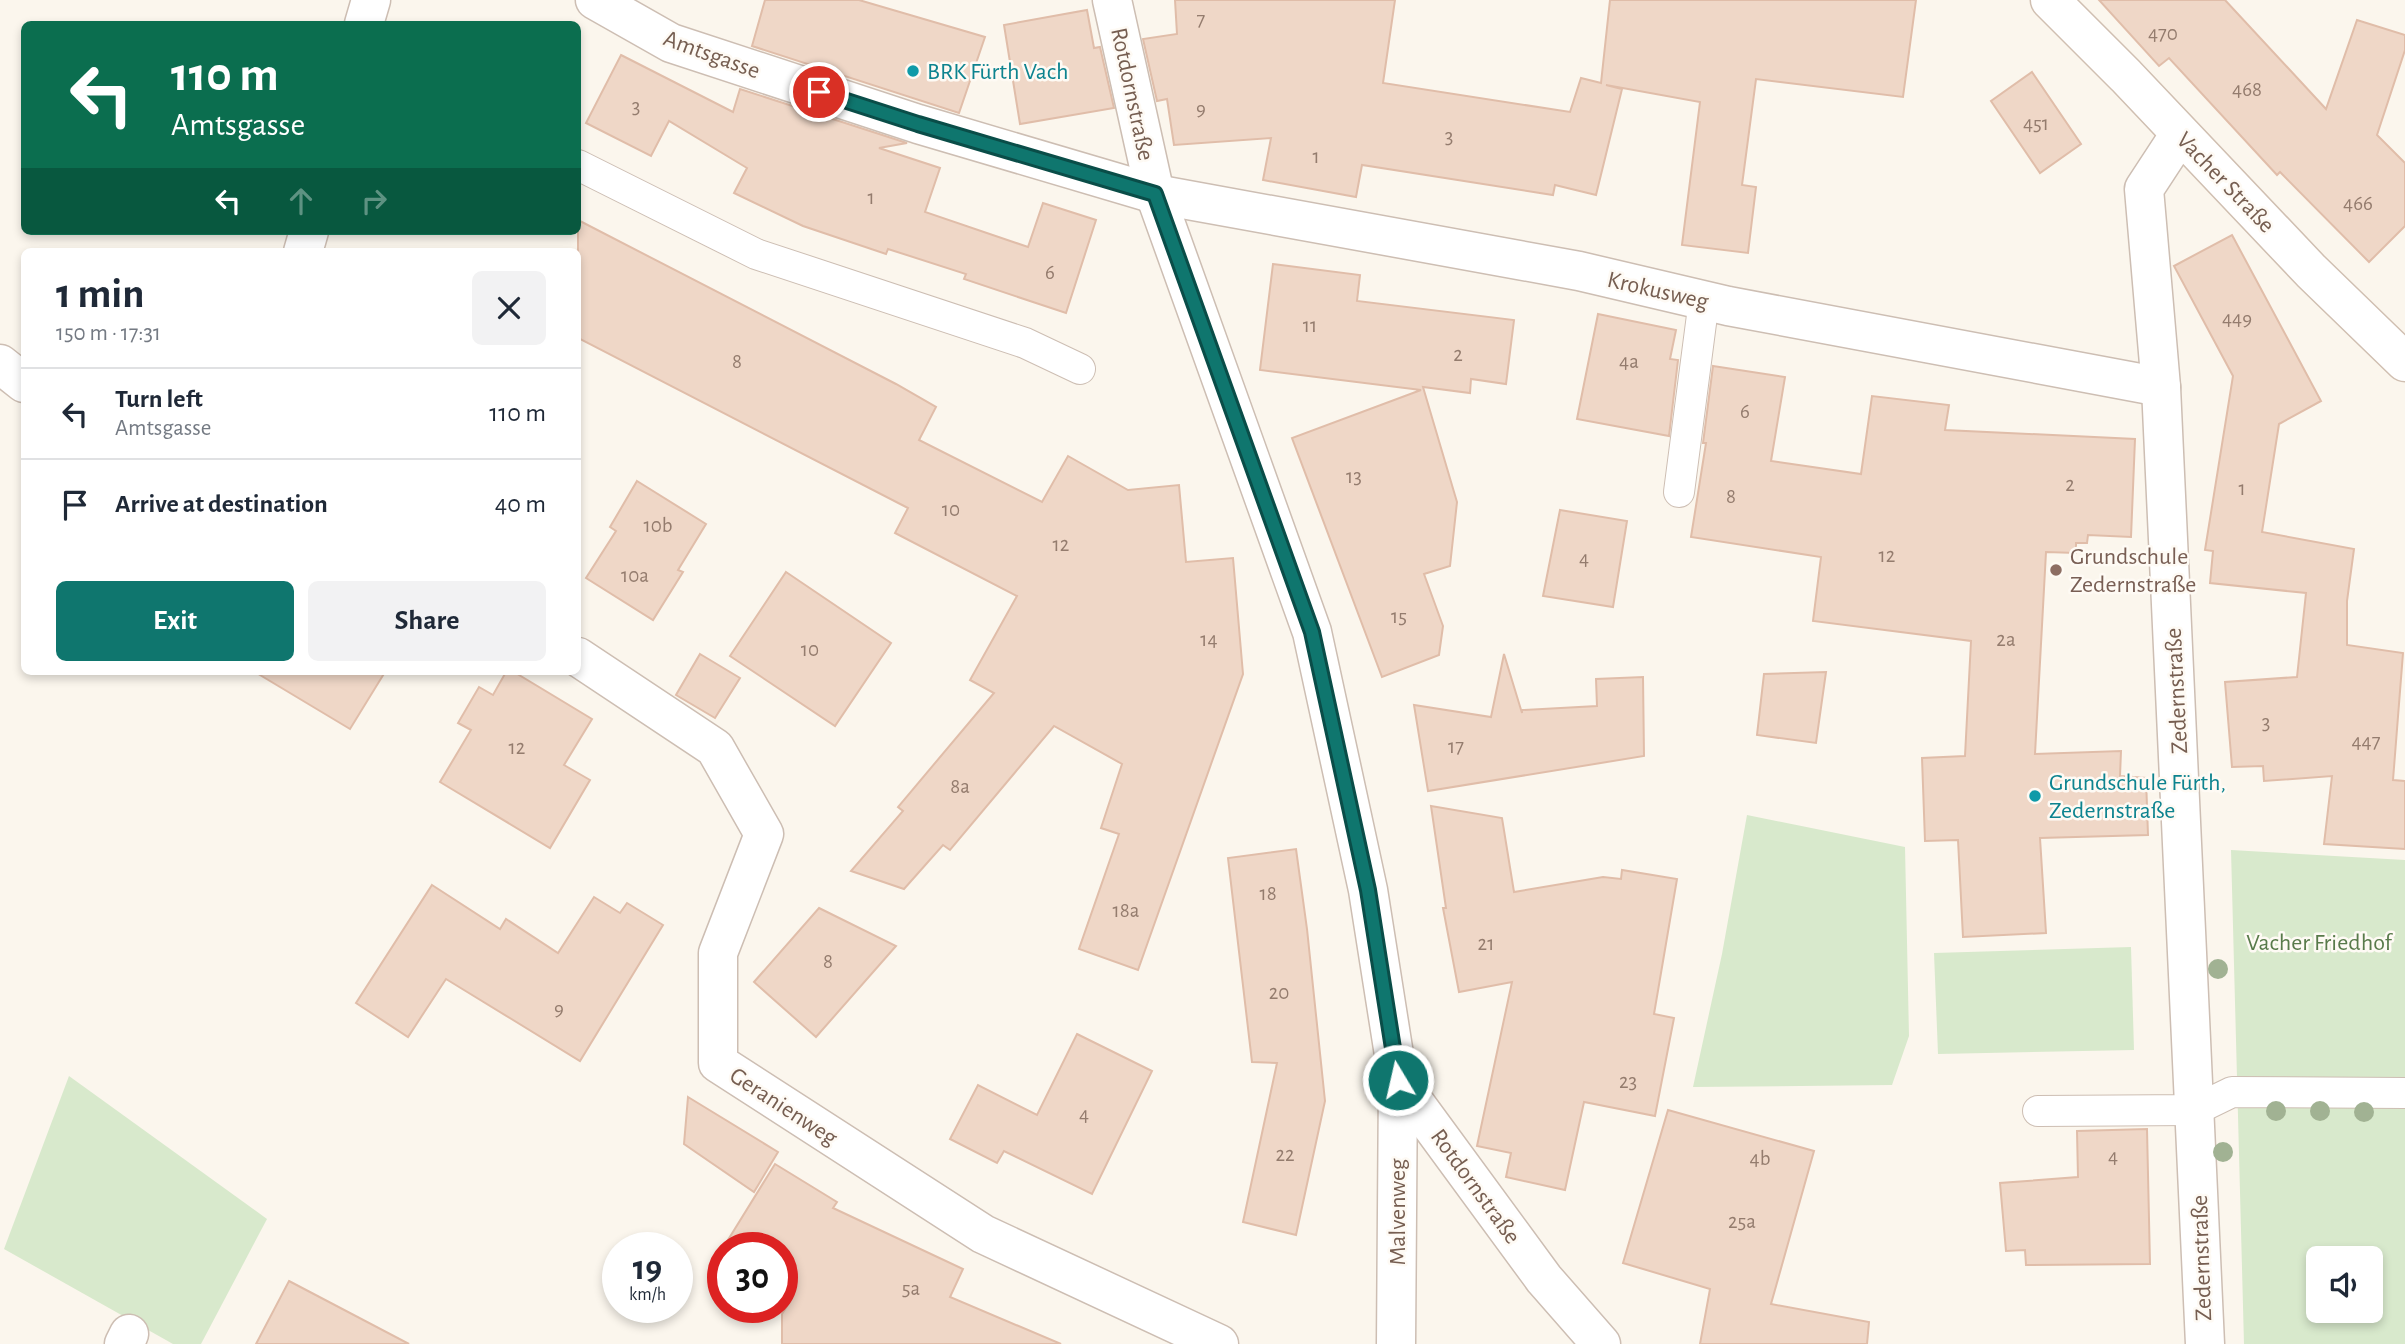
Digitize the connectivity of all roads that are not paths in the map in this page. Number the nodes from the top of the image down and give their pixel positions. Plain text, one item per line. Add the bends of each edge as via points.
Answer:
1 (371, 0) edge
2 (595, 0) edge
3 (1112, 0) edge
4 (2050, 0) edge
5 (366, 21) edge
6 (2180, 134) junction
7 (581, 167) edge
8 (1155, 194) junction
9 (1704, 300) junction
10 (2405, 362) edge
11 (0, 364) edge
12 (1080, 369) dead end
13 (21, 381) edge
14 (2161, 387) junction
15 (1679, 492) dead end
16 (581, 659) edge
17 (1398, 1080) junction
18 (2405, 1093) edge
19 (2196, 1110) junction
20 (2038, 1111) dead end
21 (1219, 1344) edge
22 (1395, 1344) edge
23 (1601, 1344) edge
24 (2205, 1344) edge

1 - 5 street
2 - 8 street, Amtsgasse via 671,43 918,124
3 - 8 street, Rotdornstraße
4 - 6 street, Vacher Straße
6 - 10 street, Vacher Straße
6 - 14 street, Zedernstraße via 2144,189
7 - 12 lane via 756,254 1025,343
8 - 9 street, Krokusweg via 1579,271
8 - 17 street, Rotdornstraße via 1312,632 1368,890
9 - 14 street, Krokusweg
9 - 15 lane
11 - 13 street
14 - 19 street, Zedernstraße
16 - 21 street, Geranienweg via 715,748 764,834 718,953 718,1063 983,1234
17 - 22 street, Malvenweg
17 - 23 street, Rotdornstraße via 1544,1279
18 - 19 lane via 2232,1092
19 - 20 lane
19 - 24 street, Zedernstraße

